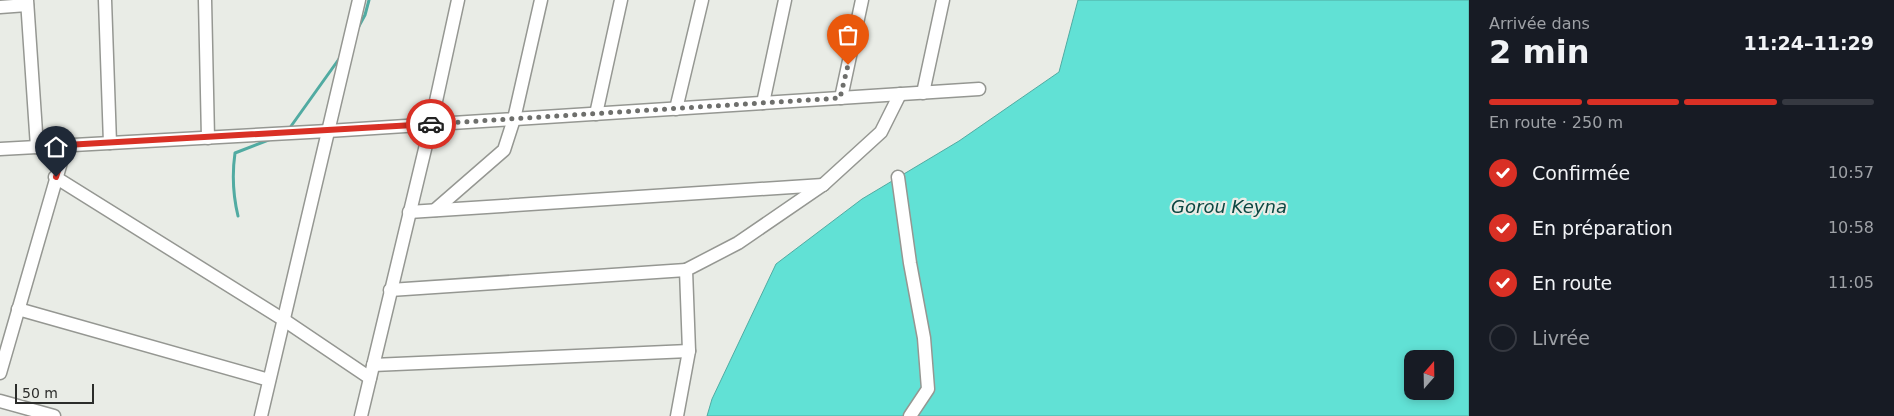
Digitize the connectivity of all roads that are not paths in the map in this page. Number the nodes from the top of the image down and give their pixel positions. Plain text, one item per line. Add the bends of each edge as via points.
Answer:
1 (105, 0) edge
2 (205, 0) edge
3 (359, 0) edge
4 (458, 0) edge
5 (541, 0) edge
6 (621, 0) edge
7 (702, 0) edge
8 (785, 0) edge
9 (862, 0) edge
10 (943, 0) edge
11 (27, 2) edge
12 (0, 7) edge
13 (979, 89) dead end
14 (923, 93) junction
15 (900, 94) junction
16 (840, 98) junction
17 (763, 103) junction
18 (676, 109) junction
19 (596, 114) junction
20 (514, 119) junction
21 (431, 124) junction
22 (328, 131) junction
23 (208, 138) junction
24 (110, 143) junction
25 (66, 145) junction
26 (37, 147) junction
27 (0, 149) edge
28 (56, 177) junction
29 (898, 177) dead end
30 (824, 184) junction
31 (435, 210) junction
32 (409, 212) junction
33 (686, 270) junction
34 (390, 290) junction
35 (18, 309) junction
36 (284, 320) junction
37 (5, 339) edge
38 (689, 351) junction
39 (373, 365) junction
40 (0, 373) edge
41 (370, 378) junction
42 (269, 380) junction
43 (0, 401) edge
44 (54, 416) edge
45 (261, 416) edge
46 (361, 416) edge
47 (678, 416) edge
48 (910, 416) edge

1 - 24 street
2 - 23 street
3 - 22 street
4 - 21 street
5 - 20 street
6 - 19 street
7 - 18 street
8 - 17 street
9 - 16 street
10 - 14 street
11 - 12 street
11 - 26 street
13 - 14 street
14 - 15 street
15 - 16 street
15 - 30 street via 881,132
16 - 17 street
17 - 18 street
18 - 19 street
19 - 20 street
20 - 21 street
20 - 31 street via 504,150
21 - 22 street
21 - 32 street
22 - 23 street
22 - 36 street
23 - 24 street
24 - 25 street
25 - 26 street
25 - 28 street
26 - 27 street
28 - 35 street
28 - 36 street
29 - 48 street via 924,338 928,389
30 - 31 street
30 - 33 street via 738,243
31 - 32 street
32 - 34 street
33 - 34 street
33 - 38 street
34 - 39 street
35 - 37 street
35 - 42 street
36 - 41 street
36 - 42 street
37 - 40 street
38 - 39 street
38 - 47 street
39 - 41 street
41 - 46 street
42 - 45 street
43 - 44 street

